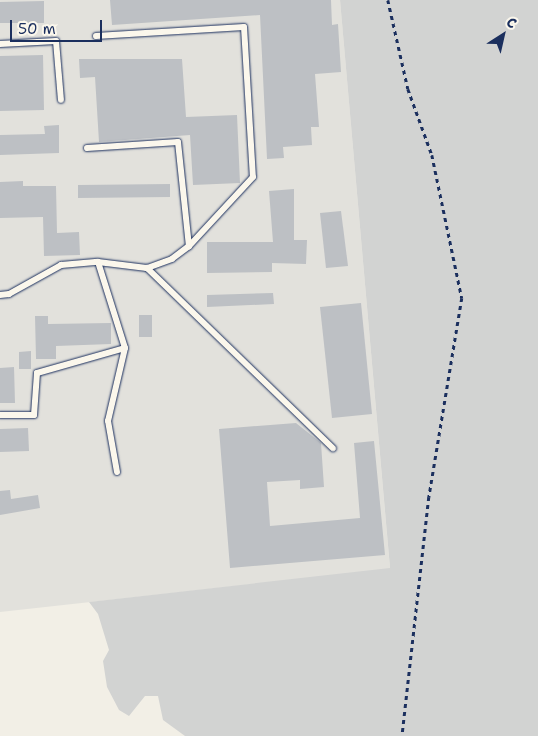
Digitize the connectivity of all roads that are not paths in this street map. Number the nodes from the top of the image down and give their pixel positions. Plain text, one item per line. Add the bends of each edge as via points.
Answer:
1 (96, 36) dead end
2 (0, 44) edge
3 (61, 100) dead end
4 (88, 148) dead end
5 (189, 246) junction
6 (98, 262) junction
7 (147, 268) junction
8 (0, 294) edge
9 (125, 348) junction
10 (0, 415) edge
11 (333, 448) dead end
12 (117, 472) dead end

1 - 5 lane via 244,27 253,177
2 - 3 lane via 56,41
4 - 5 lane via 178,142
5 - 7 lane via 172,259
6 - 7 lane
6 - 8 lane via 61,265 9,294
6 - 9 lane
7 - 11 lane
9 - 10 lane via 37,373 34,415
9 - 12 lane via 108,421

